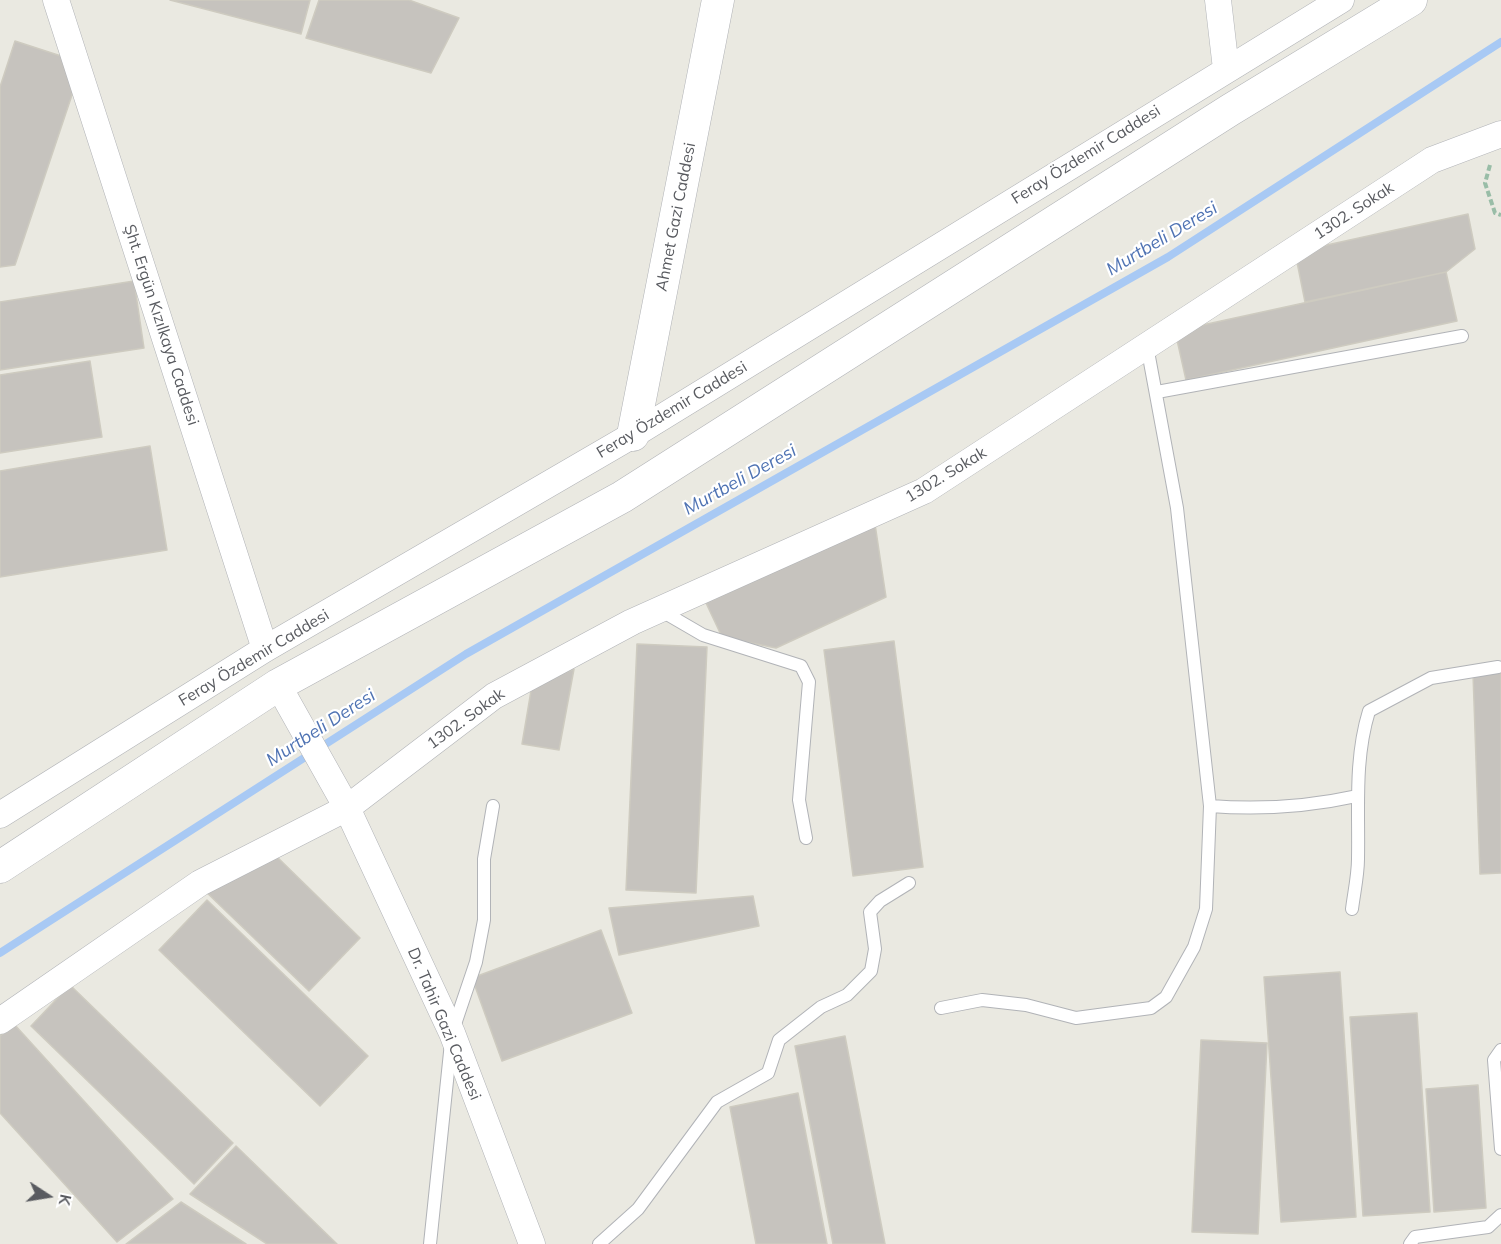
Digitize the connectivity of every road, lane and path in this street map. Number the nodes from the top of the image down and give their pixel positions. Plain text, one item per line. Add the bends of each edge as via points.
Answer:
1 (56, 0) edge
2 (718, 0) edge
3 (1218, 0) edge
4 (1341, 0) edge
5 (1411, 0) edge
6 (1226, 69) junction
7 (1499, 135) edge
8 (1501, 215) edge
9 (1461, 336) dead end
10 (1147, 346) junction
11 (1157, 392) junction
12 (633, 435) junction
13 (660, 610) junction
14 (265, 649) junction
15 (1498, 667) dead end
16 (278, 685) junction
17 (70, 771) junction
18 (1357, 796) junction
19 (493, 806) dead end
20 (1210, 806) junction
21 (347, 808) junction
22 (87, 811) junction
23 (0, 815) edge
24 (806, 838) dead end
25 (0, 867) edge
26 (909, 883) dead end
27 (1352, 909) dead end
28 (941, 1008) dead end
29 (0, 1021) edge
30 (452, 1033) junction
31 (1501, 1050) edge
32 (1501, 1149) edge
33 (1501, 1215) edge
34 (430, 1244) edge
35 (532, 1244) edge
36 (599, 1244) edge
37 (1410, 1244) edge

1 - 14 street, Şht. Ergün Kızılkaya Caddesi
2 - 12 street, Ahmet Gazi Caddesi
3 - 6 street
4 - 6 street, Feray Özdemir Caddesi
5 - 16 street via 1230,110 622,497
6 - 12 street, Feray Özdemir Caddesi
7 - 8 path via 1485,183 1496,213
7 - 10 street, 1302. Sokak via 1432,160
9 - 11 lane
10 - 11 lane
10 - 13 street, 1302. Sokak via 924,491
11 - 20 lane via 1177,508
12 - 14 street, Feray Özdemir Caddesi
13 - 21 street, 1302. Sokak via 494,696
13 - 24 lane via 703,635 801,666 808,682 799,800
14 - 17 street, Feray Özdemir Caddesi
15 - 18 lane via 1431,678 1369,711 1362,732
16 - 21 street, Dr. Tahir Gazi Caddesi
16 - 22 street
17 - 22 street
17 - 23 street, Feray Özdemir Caddesi
18 - 20 lane via 1315,805 1258,809
18 - 27 lane via 1358,861
19 - 30 lane via 484,860 484,920 476,962
20 - 28 lane via 1206,909 1194,947 1166,997 1151,1008 1076,1018 1026,1005 982,1000
21 - 29 street, 1302. Sokak via 200,884
21 - 30 street, Dr. Tahir Gazi Caddesi
22 - 25 street
26 - 36 lane via 870,912 876,949 871,971 847,995 821,1007 779,1041 768,1073 717,1102 638,1209
30 - 34 lane
30 - 35 street, Dr. Tahir Gazi Caddesi
31 - 32 lane via 1494,1060
33 - 37 lane via 1488,1227 1415,1237

